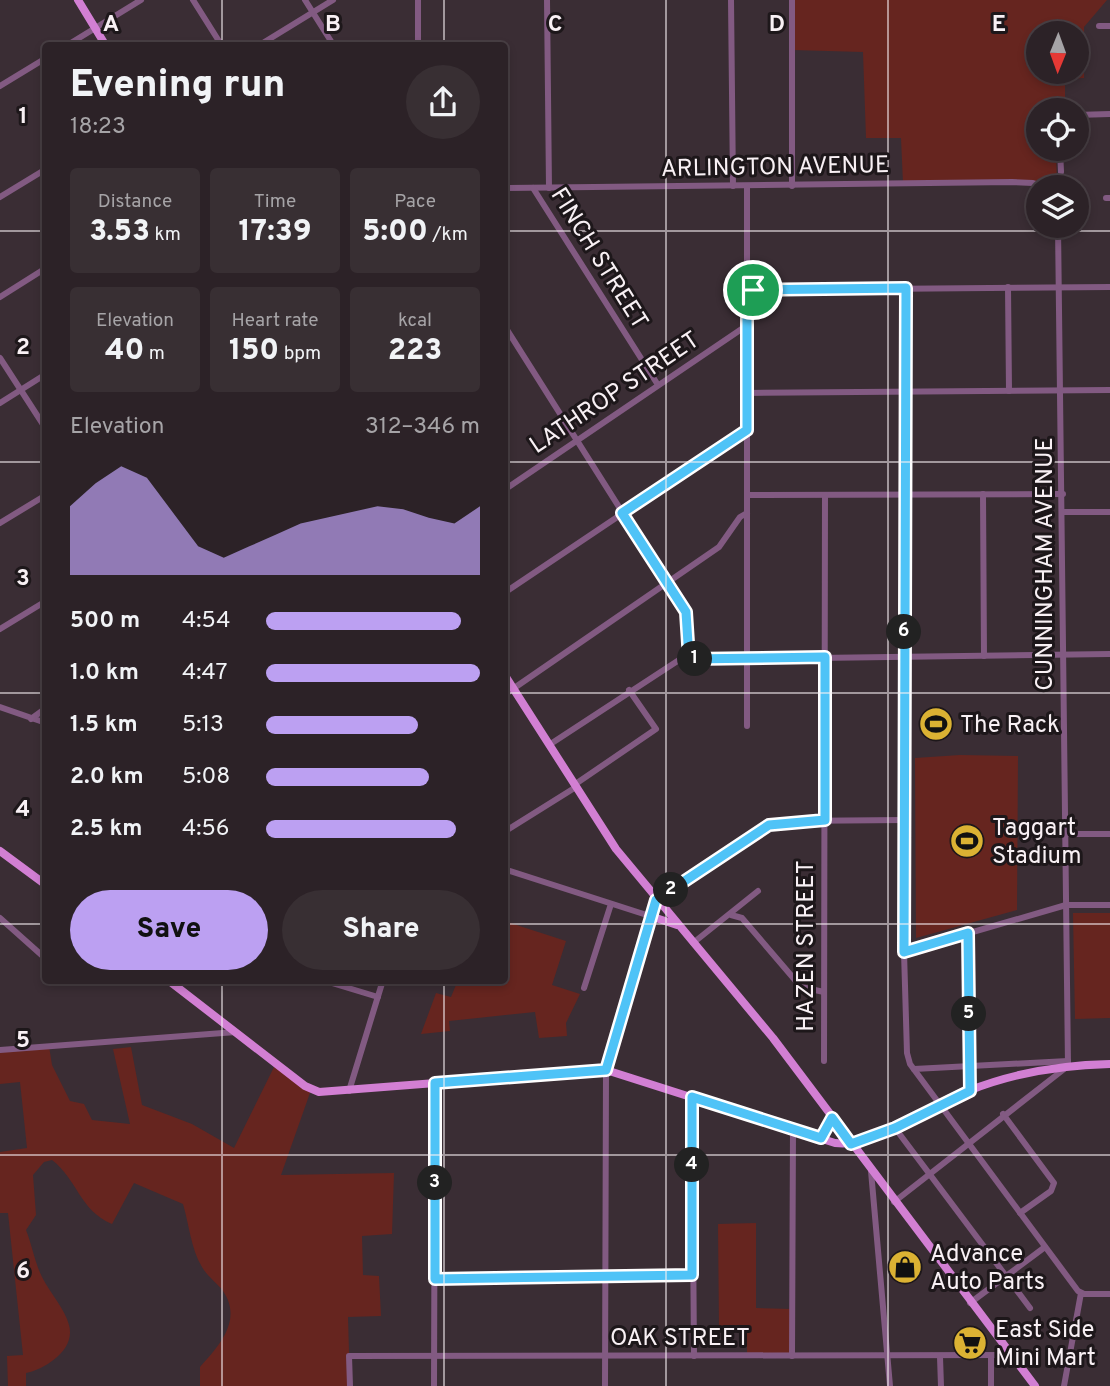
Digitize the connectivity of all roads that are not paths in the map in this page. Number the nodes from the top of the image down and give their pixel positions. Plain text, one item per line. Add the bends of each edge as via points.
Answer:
1 (78, 0) edge
2 (141, 0) edge
3 (193, 0) edge
4 (305, 0) edge
5 (333, 0) edge
6 (418, 0) edge
7 (547, 0) edge
8 (731, 0) edge
9 (792, 0) edge
10 (313, 12) junction
11 (1099, 26) dead end
12 (1110, 26) edge
13 (95, 28) junction
14 (72, 42) edge
15 (104, 42) edge
16 (219, 42) edge
17 (264, 42) edge
18 (332, 42) edge
19 (418, 42) edge
20 (42, 60) edge
21 (0, 86) edge
22 (1110, 114) edge
23 (1089, 115) edge
24 (1061, 161) edge
25 (42, 171) edge
26 (1061, 172) dead end
27 (1026, 183) edge
28 (733, 186) junction
29 (747, 186) junction
30 (792, 186) junction
31 (508, 188) edge
32 (533, 188) junction
33 (549, 188) junction
34 (0, 197) edge
35 (1059, 238) edge
36 (42, 271) edge
37 (1062, 287) junction
38 (1110, 287) edge
39 (906, 288) junction
40 (1009, 288) junction
41 (747, 290) junction
42 (0, 297) edge
43 (746, 326) junction
44 (508, 331) edge
45 (0, 358) edge
46 (42, 376) edge
47 (658, 385) junction
48 (20, 390) junction
49 (1110, 390) edge
50 (1009, 391) junction
51 (1062, 391) junction
52 (905, 392) junction
53 (746, 393) junction
54 (0, 403) edge
55 (42, 423) edge
56 (747, 430) junction
57 (577, 441) junction
58 (508, 486) edge
59 (983, 494) junction
60 (1063, 494) junction
61 (747, 495) junction
62 (825, 495) junction
63 (905, 495) junction
64 (42, 497) edge
65 (1063, 512) junction
66 (1110, 512) edge
67 (622, 513) junction
68 (747, 513) junction
69 (0, 523) edge
70 (668, 583) junction
71 (508, 590) edge
72 (42, 603) edge
73 (0, 629) edge
74 (1110, 654) edge
75 (1064, 655) junction
76 (984, 656) junction
77 (825, 657) junction
78 (904, 657) junction
79 (747, 658) junction
80 (689, 659) junction
81 (508, 680) edge
82 (514, 689) junction
83 (629, 690) junction
84 (508, 693) edge
85 (0, 707) edge
86 (42, 712) edge
87 (31, 719) junction
88 (42, 722) edge
89 (747, 726) dead end
90 (549, 745) junction
91 (575, 786) junction
92 (825, 820) junction
93 (905, 820) junction
94 (508, 829) edge
95 (1065, 834) junction
96 (1110, 834) edge
97 (2, 854) edge
98 (508, 870) edge
99 (42, 883) edge
100 (758, 891) dead end
101 (656, 900) junction
102 (611, 904) junction
103 (1066, 905) junction
104 (1110, 905) edge
105 (731, 915) junction
106 (653, 917) junction
107 (0, 918) edge
108 (677, 925) junction
109 (968, 933) junction
110 (693, 943) junction
111 (904, 952) junction
112 (42, 955) edge
113 (173, 984) edge
114 (335, 984) edge
115 (382, 984) edge
116 (584, 988) dead end
117 (824, 992) junction
118 (378, 997) junction
119 (236, 1032) junction
120 (0, 1050) edge
121 (824, 1061) dead end
122 (970, 1064) junction
123 (1068, 1064) junction
124 (1110, 1064) edge
125 (914, 1069) junction
126 (606, 1070) junction
127 (435, 1083) junction
128 (349, 1091) junction
129 (970, 1091) junction
130 (692, 1097) junction
131 (939, 1105) junction
132 (1003, 1114) junction
133 (832, 1118) junction
134 (895, 1128) junction
135 (793, 1129) junction
136 (821, 1138) junction
137 (967, 1142) junction
138 (851, 1144) junction
139 (871, 1171) junction
140 (929, 1173) junction
141 (894, 1202) junction
142 (1020, 1213) junction
143 (1045, 1247) junction
144 (692, 1275) junction
145 (1007, 1276) junction
146 (605, 1277) junction
147 (435, 1279) junction
148 (1081, 1293) junction
149 (1110, 1294) edge
150 (970, 1303) junction
151 (1030, 1308) dead end
152 (1011, 1355) junction
153 (435, 1356) junction
154 (605, 1356) junction
155 (694, 1356) junction
156 (792, 1356) junction
157 (890, 1356) junction
158 (991, 1356) junction
159 (940, 1357) junction
160 (1032, 1384) edge
161 (350, 1386) edge
162 (434, 1386) edge
163 (605, 1386) edge
164 (890, 1386) edge
165 (941, 1386) edge
166 (992, 1386) edge
167 (1064, 1386) edge

1 - 13 main road
2 - 13 street
3 - 16 street
4 - 10 street
5 - 10 street
6 - 19 street
7 - 33 street
8 - 28 street
9 - 30 street
10 - 17 street
10 - 18 street
11 - 12 street
13 - 14 street
13 - 15 main road
20 - 21 street
22 - 23 street
24 - 26 street
25 - 34 street
27 - 30 street, ARLINGTON AVENUE
28 - 29 street, ARLINGTON AVENUE
28 - 33 street, ARLINGTON AVENUE
29 - 30 street, ARLINGTON AVENUE
29 - 41 street
31 - 32 street, ARLINGTON AVENUE
32 - 33 street, ARLINGTON AVENUE
32 - 47 street, FINCH STREET
35 - 37 street, CUNNINGHAM AVENUE
36 - 42 street
37 - 38 street
37 - 40 street
37 - 51 street, CUNNINGHAM AVENUE
39 - 40 street
39 - 41 street
39 - 52 street
40 - 50 street
41 - 43 street
43 - 47 street, LATHROP STREET
43 - 53 street
44 - 57 street
45 - 48 street
46 - 48 street
47 - 57 street, LATHROP STREET
48 - 54 street
48 - 55 street
49 - 51 street
50 - 51 street
50 - 52 street
51 - 60 street, CUNNINGHAM AVENUE
52 - 53 street
52 - 63 street
53 - 56 street
56 - 61 street
56 - 67 street
57 - 58 street, LATHROP STREET
57 - 67 street
59 - 60 street
59 - 63 street
59 - 76 street
60 - 65 street, CUNNINGHAM AVENUE
61 - 62 street
61 - 68 street
62 - 63 street
62 - 77 street, HAZEN STREET
63 - 78 street
64 - 69 street
65 - 66 street
65 - 75 street, CUNNINGHAM AVENUE
67 - 70 street
67 - 71 street
68 - 70 street via 719,547
68 - 79 street
70 - 80 street via 686,612
70 - 82 street
72 - 73 street
74 - 75 street
75 - 76 street
75 - 95 street, CUNNINGHAM AVENUE
76 - 78 street
77 - 78 street
77 - 79 street
77 - 92 street, HAZEN STREET
78 - 93 street
79 - 80 street
79 - 89 street
80 - 83 street via 672,662
81 - 82 main road
82 - 84 street
82 - 90 main road
83 - 90 street
83 - 91 street via 656,729
85 - 87 street
86 - 87 street
87 - 88 street
90 - 91 main road
91 - 94 street
91 - 101 main road
92 - 93 street
92 - 101 street via 769,825
92 - 117 street, HAZEN STREET
93 - 111 street
95 - 96 street
95 - 103 street, CUNNINGHAM AVENUE
97 - 99 main road
98 - 102 street
100 - 105 street
101 - 106 street
101 - 108 main road
102 - 106 street
102 - 116 street
103 - 104 street
103 - 109 street
103 - 123 street, CUNNINGHAM AVENUE
105 - 110 street
105 - 117 street via 742,918 801,988
106 - 108 main road
106 - 126 street
107 - 112 street
108 - 110 main road
109 - 111 street
109 - 122 street
110 - 133 main road via 773,1038
111 - 125 street via 907,1053
113 - 119 main road
114 - 118 street
115 - 118 street
117 - 121 street, HAZEN STREET
118 - 128 street
119 - 120 street
119 - 128 main road via 311,1090
122 - 123 street
122 - 125 street
122 - 129 street
123 - 124 main road
123 - 129 main road
123 - 132 street
125 - 131 street
126 - 127 main road
126 - 130 main road
126 - 146 street
127 - 128 main road
127 - 147 street
129 - 131 main road
130 - 135 main road
130 - 144 street
131 - 134 main road
131 - 137 street
132 - 137 street
132 - 142 street via 1055,1183
133 - 136 main road
133 - 138 main road
134 - 138 main road
134 - 140 street
135 - 136 main road
135 - 156 street
136 - 138 main road
137 - 140 street
137 - 142 street
138 - 139 main road
139 - 141 main road
139 - 157 street
140 - 141 street
140 - 145 street
141 - 150 main road
142 - 143 street
143 - 145 street
143 - 148 street
144 - 146 street
144 - 155 street
145 - 150 street
145 - 151 street
146 - 147 street
146 - 154 street
147 - 153 street
148 - 149 street
148 - 167 street
150 - 152 main road
152 - 158 street, OAK STREET
152 - 160 main road
153 - 154 street, OAK STREET
153 - 161 street, OAK STREET via 349,1356
153 - 162 street
154 - 155 street, OAK STREET
154 - 163 street
155 - 156 street, OAK STREET
156 - 157 street, OAK STREET
157 - 159 street, OAK STREET
157 - 164 street
158 - 159 street, OAK STREET
158 - 166 street
159 - 165 street

